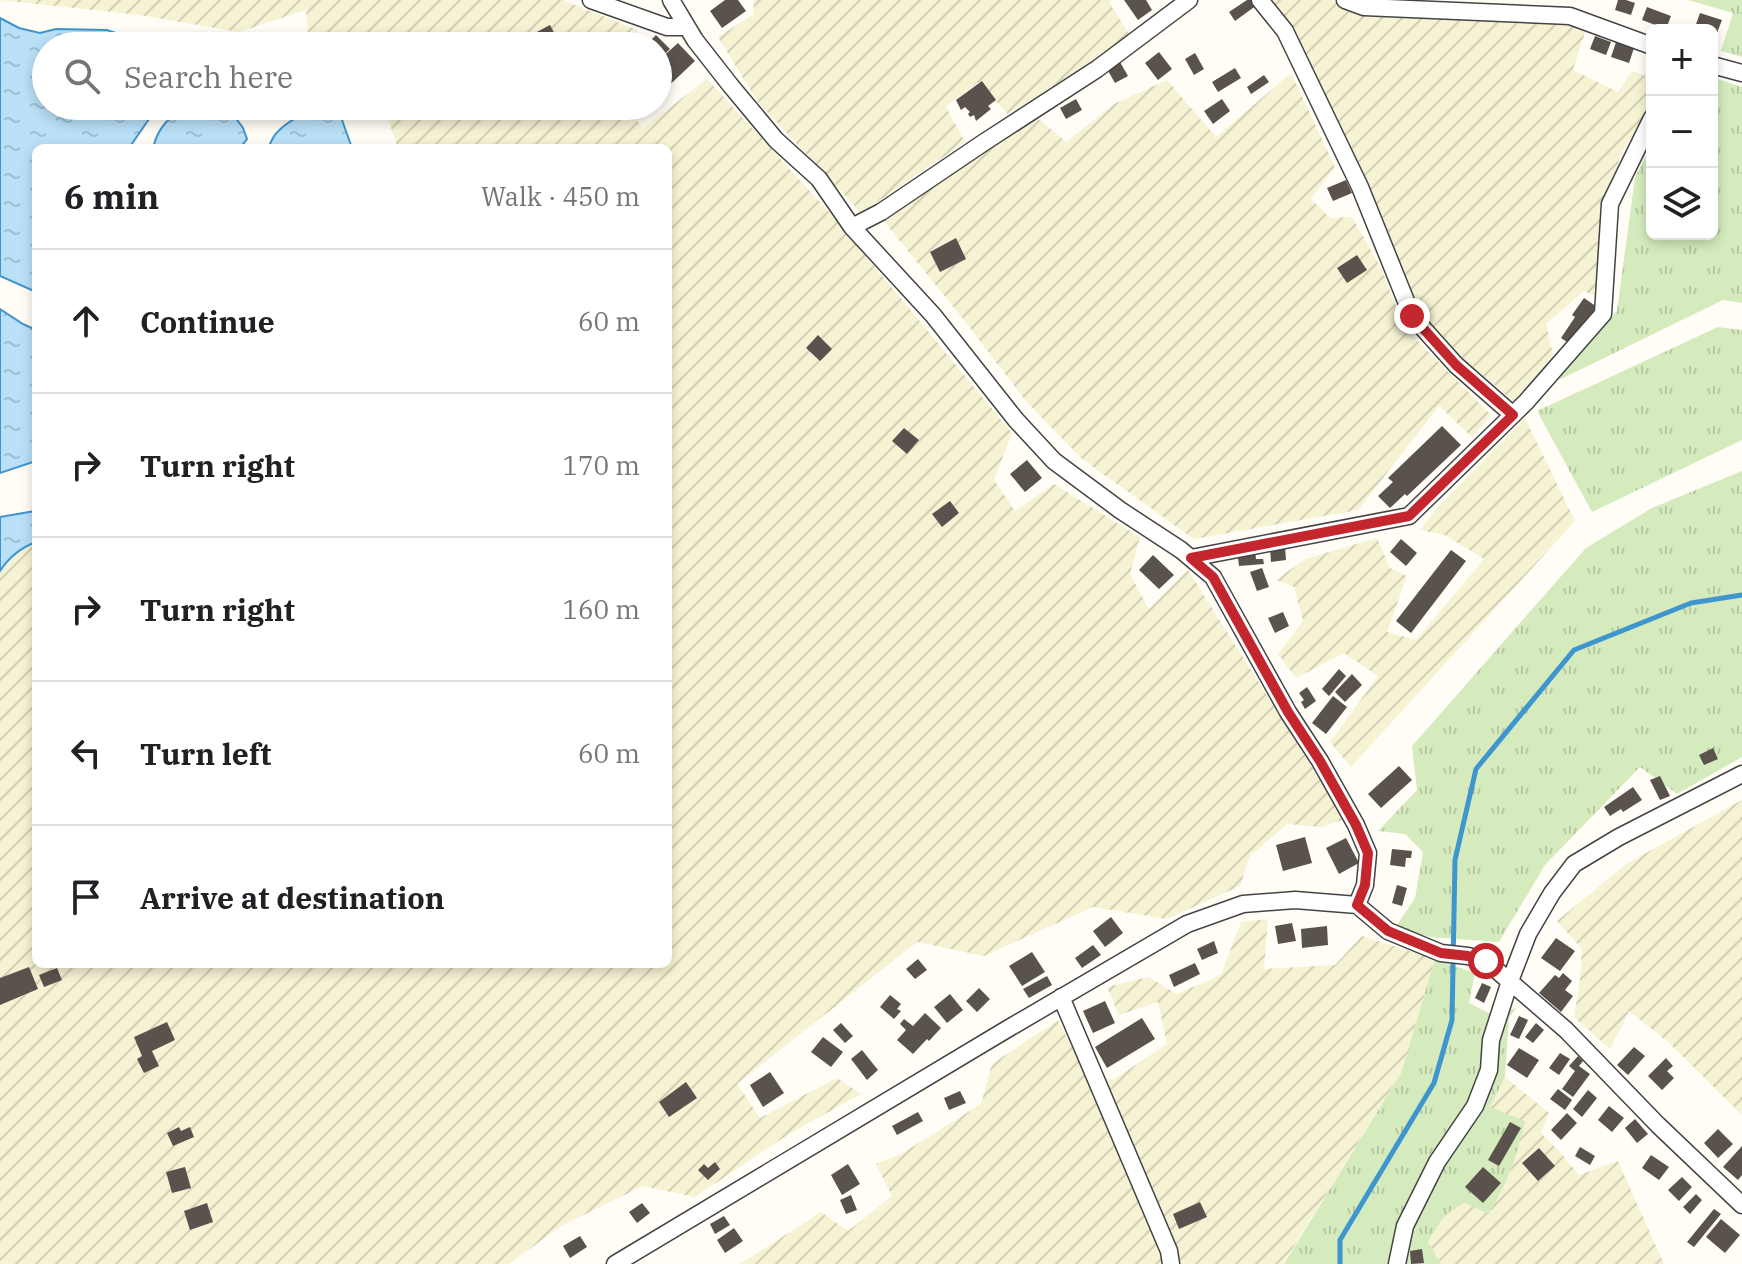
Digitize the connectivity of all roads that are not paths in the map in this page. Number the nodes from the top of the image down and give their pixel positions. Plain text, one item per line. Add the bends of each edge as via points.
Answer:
1 (591, 0) edge
2 (671, 0) edge
3 (1189, 0) edge
4 (1260, 0) edge
5 (1345, 0) edge
6 (687, 27) junction
7 (1646, 44) edge
8 (1718, 67) edge
9 (1742, 73) edge
10 (1646, 130) edge
11 (852, 227) junction
12 (1513, 415) junction
13 (1191, 558) junction
14 (1742, 774) edge
15 (1357, 905) junction
16 (1510, 981) junction
17 (1061, 997) junction
18 (1742, 1205) edge
19 (615, 1264) edge
20 (1171, 1264) edge
21 (1397, 1264) edge

1 - 6 street via 667,27
2 - 6 street
3 - 11 street via 1097,69
4 - 12 street via 1285,31 1360,187 1412,316 1456,365
5 - 7 street via 1364,7 1570,16
6 - 11 street via 776,140 819,179
8 - 9 street
10 - 12 street via 1610,204 1603,314
11 - 13 street via 1054,461
12 - 13 street via 1409,516
13 - 15 street via 1213,577 1356,825 1368,853
14 - 16 street via 1574,864 1528,934
15 - 16 street via 1388,931 1441,953 1486,961
15 - 17 street via 1295,900 1243,904 1187,924
16 - 18 street
16 - 21 street via 1475,1106 1437,1162 1405,1226
17 - 19 street
17 - 20 street

